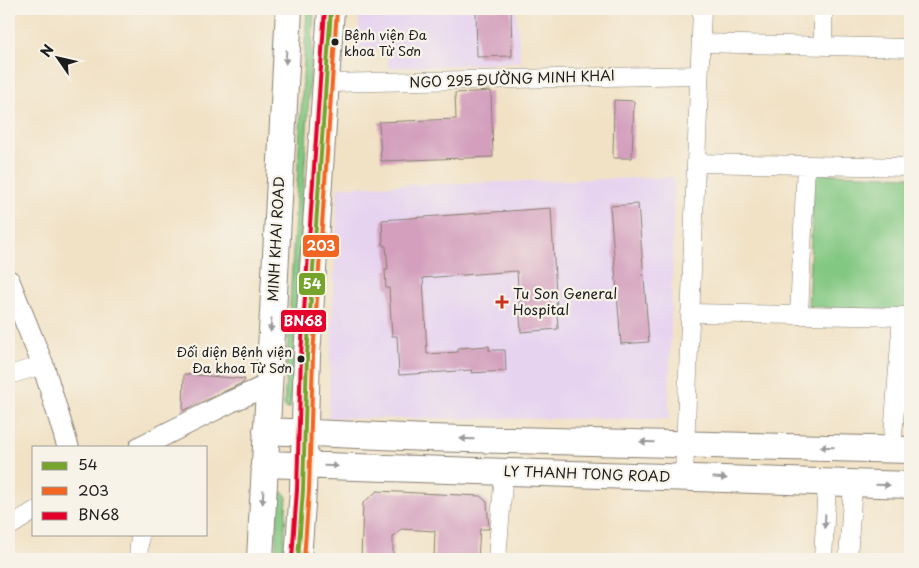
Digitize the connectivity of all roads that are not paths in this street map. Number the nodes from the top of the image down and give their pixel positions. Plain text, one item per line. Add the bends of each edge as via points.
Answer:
1 (289, 9) edge
2 (331, 9) edge
3 (702, 9) edge
4 (824, 9) edge
5 (700, 43) junction
6 (822, 46) junction
7 (910, 48) edge
8 (698, 75) junction
9 (326, 83) junction
10 (696, 163) junction
11 (806, 165) junction
12 (910, 167) edge
13 (9, 281) edge
14 (690, 313) junction
15 (799, 315) junction
16 (906, 317) edge
17 (43, 365) junction
18 (9, 375) edge
19 (268, 385) junction
20 (266, 431) junction
21 (304, 433) junction
22 (506, 440) junction
23 (684, 443) junction
24 (145, 445) edge
25 (68, 446) edge
26 (901, 449) edge
27 (264, 464) junction
28 (303, 465) junction
29 (504, 471) junction
30 (684, 477) junction
31 (828, 483) junction
32 (853, 484) junction
33 (910, 485) edge
34 (32, 512) edge
35 (9, 527) edge
36 (140, 536) edge
37 (138, 559) edge
38 (260, 559) edge
39 (298, 559) edge
40 (497, 559) edge
41 (823, 559) edge
42 (848, 559) edge

1 -> 19 main road, MINH KHAI ROAD
2 - 9 main road
3 - 5 street
4 - 6 street
5 - 6 street
5 - 8 street
6 - 7 street
8 - 9 street, NGO 295 ĐƯỜNG MINH KHAI
8 - 10 street
9 - 21 main road
10 - 11 street
10 - 14 street
11 - 12 street
11 - 15 street
13 - 17 street
14 - 15 street
14 - 23 street
15 - 16 street
16 - 26 street
17 - 18 street
17 - 25 street
19 - 20 main road, MINH KHAI ROAD
19 - 24 street
20 - 21 main road
20 - 27 main road, MINH KHAI ROAD
22 -> 21 main road
21 - 28 main road
23 -> 22 main road
22 - 29 main road
26 -> 23 main road
23 - 30 street
27 - 28 main road, LY THANH TONG ROAD
27 -> 38 main road, MINH KHAI ROAD
28 -> 29 main road, LY THANH TONG ROAD
28 - 39 main road
29 - 30 main road, LY THANH TONG ROAD
29 - 40 street
30 -> 31 main road, LY THANH TONG ROAD
31 - 32 main road, LY THANH TONG ROAD
31 -> 41 street
32 -> 33 main road, LY THANH TONG ROAD
32 - 42 street
34 - 35 street
36 - 37 street

